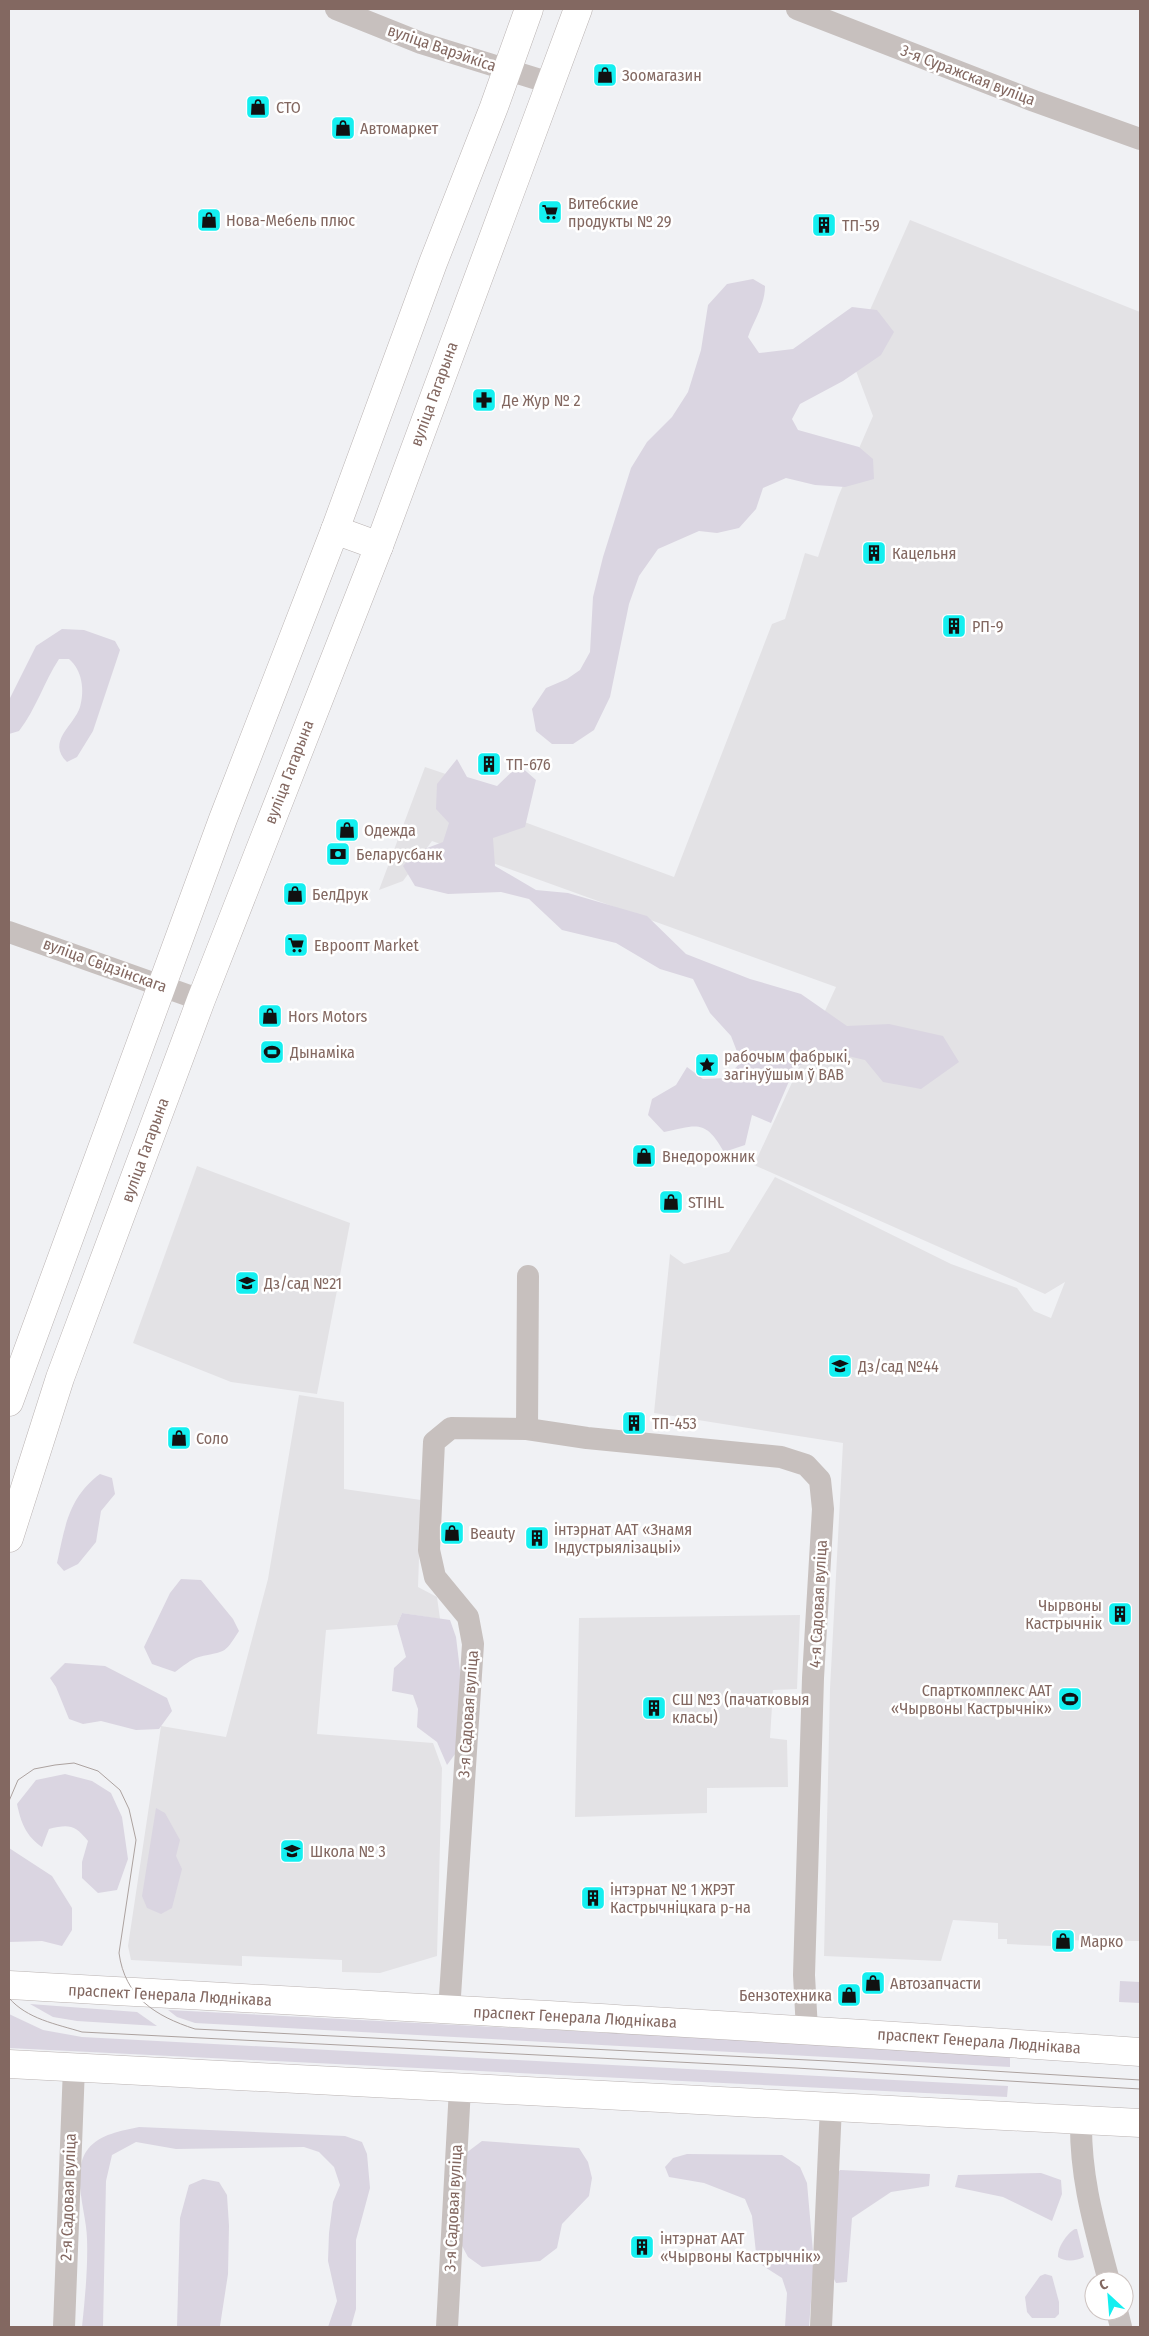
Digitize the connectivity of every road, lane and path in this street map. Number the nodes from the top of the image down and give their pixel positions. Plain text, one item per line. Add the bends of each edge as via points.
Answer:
1 (336, 9) edge
2 (529, 9) edge
3 (578, 9) edge
4 (797, 9) edge
5 (506, 70) junction
6 (550, 83) junction
7 (1140, 139) edge
8 (335, 530) junction
9 (379, 546) junction
10 (9, 932) edge
11 (163, 986) junction
12 (201, 1000) junction
13 (528, 1276) dead end
14 (9, 1402) edge
15 (527, 1429) junction
16 (9, 1538) edge
17 (9, 1985) edge
18 (449, 2011) junction
19 (807, 2030) junction
20 (1140, 2052) edge
21 (9, 2064) edge
22 (74, 2067) junction
23 (460, 2088) junction
24 (831, 2106) junction
25 (1081, 2119) junction
26 (1140, 2123) edge
27 (1106, 2271) edge
28 (64, 2327) edge
29 (447, 2327) edge
30 (821, 2327) edge

1 - 5 street, вуліца Варэйкіса via 421,43
2 - 5 main road
3 - 6 main road, вуліца Гагарына
4 - 7 street, 3-я Суражская вуліца
5 - 6 street, вуліца Варэйкіса
5 - 8 main road
6 - 9 main road, вуліца Гагарына
8 - 9 main road
8 - 11 main road via 223,819
9 - 12 main road, вуліца Гагарына
10 - 11 street, вуліца Свідзінскага
11 - 12 street, вуліца Свідзінскага
11 - 14 main road
12 - 16 main road, вуліца Гагарына via 60,1378
13 - 15 street
15 - 18 street, 3-я Садовая вуліца via 452,1428 434,1442 429,1550 435,1577 468,1617 473,1644
15 - 19 street, 4-я Садовая вуліца via 782,1457 806,1465 820,1480 823,1509 813,1678 804,1975
17 - 18 main road, праспект Генерала Люднікава
18 - 19 main road, праспект Генерала Люднікава
19 - 20 main road, праспект Генерала Люднікава
21 - 22 main road
22 - 23 main road
22 - 28 street, 2-я Садовая вуліца
23 - 24 main road
23 - 29 street, 3-я Садовая вуліца
24 - 25 main road
24 - 30 street
25 - 26 main road
25 - 27 street via 1080,2155

